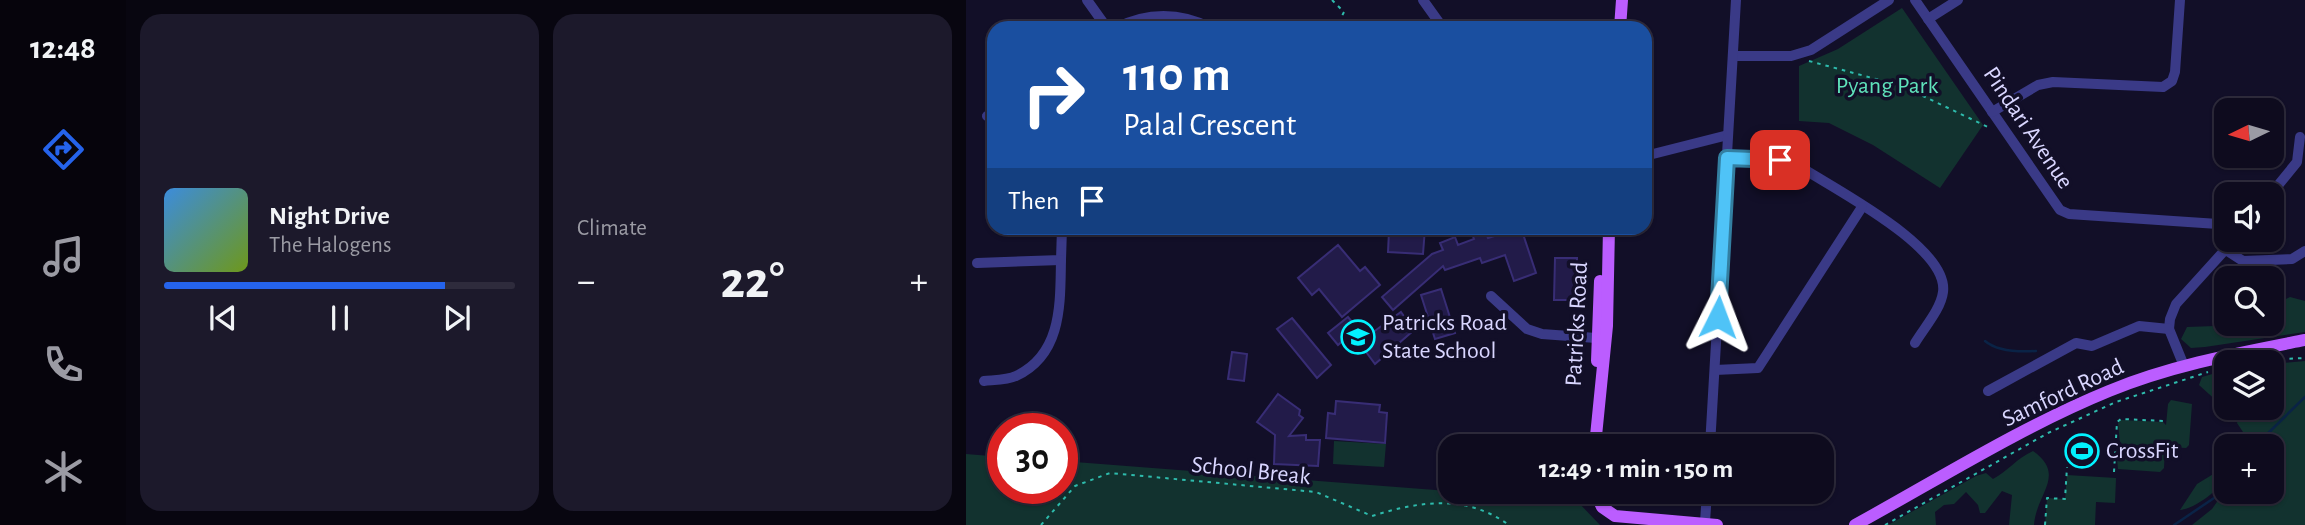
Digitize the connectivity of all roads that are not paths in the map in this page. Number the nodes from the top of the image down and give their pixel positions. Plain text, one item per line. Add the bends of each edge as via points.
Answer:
1 (1087, 0) edge
2 (1423, 0) edge
3 (1622, 0) edge
4 (1736, 0) edge
5 (1889, 0) edge
6 (1915, 0) edge
7 (1958, 0) edge
8 (2180, 0) edge
9 (1928, 19) junction
10 (1102, 21) edge
11 (1132, 21) edge
12 (1195, 21) edge
13 (1438, 21) edge
14 (1620, 21) edge
15 (1733, 56) junction
16 (1992, 112) junction
17 (1728, 135) junction
18 (2300, 137) dead end
19 (1652, 154) edge
20 (1727, 158) junction
21 (2281, 182) edge
22 (1862, 207) junction
23 (2214, 224) edge
24 (1062, 235) edge
25 (1605, 235) edge
26 (1608, 235) edge
27 (2305, 251) edge
28 (2224, 252) edge
29 (2229, 252) edge
30 (1061, 260) junction
31 (977, 263) dead end
32 (1491, 296) dead end
33 (2169, 330) junction
34 (1596, 338) junction
35 (2305, 340) edge
36 (1915, 342) dead end
37 (2183, 366) junction
38 (1715, 370) junction
39 (984, 381) dead end
40 (1988, 391) dead end
41 (1597, 424) junction
42 (1596, 434) edge
43 (1711, 434) edge
44 (1601, 504) edge
45 (1708, 504) edge
46 (1648, 522) edge
47 (1711, 524) edge
48 (1855, 525) edge

1 - 10 street
2 - 13 street
3 - 14 main road
4 - 15 street
5 - 15 street via 1830,41 1791,56
6 - 9 street, Pindari Avenue
7 - 9 street
8 - 16 street via 2175,72 2163,87 2053,82 2038,85
9 - 16 street, Pindari Avenue
11 - 12 street via 1172,15
15 - 17 street
16 - 23 street, Pindari Avenue via 2060,210
17 - 19 street
17 - 20 street
18 - 21 street via 2297,162
20 - 22 street via 1780,160 1799,166
20 - 38 street
22 - 36 street via 1915,240 1943,279 1942,300
22 - 38 street via 1758,368
24 - 30 street
25 - 34 main road, Patricks Road
26 - 41 main road, Patricks Road via 1607,326
27 - 29 street via 2292,259 2243,261
28 - 33 street via 2176,304
30 - 31 street
30 - 39 street via 1057,328 1042,355 1016,377
32 - 34 street via 1527,329
33 - 37 street
33 - 40 street via 2139,326 2091,346 2076,343
34 - 41 main road, Patricks Road
35 - 37 main road, Samford Road
37 - 48 main road, Samford Road via 2109,390 2053,417
38 - 43 street
41 - 42 main road, Patricks Road
44 - 46 main road via 1615,516
45 - 47 street
46 - 47 main road

